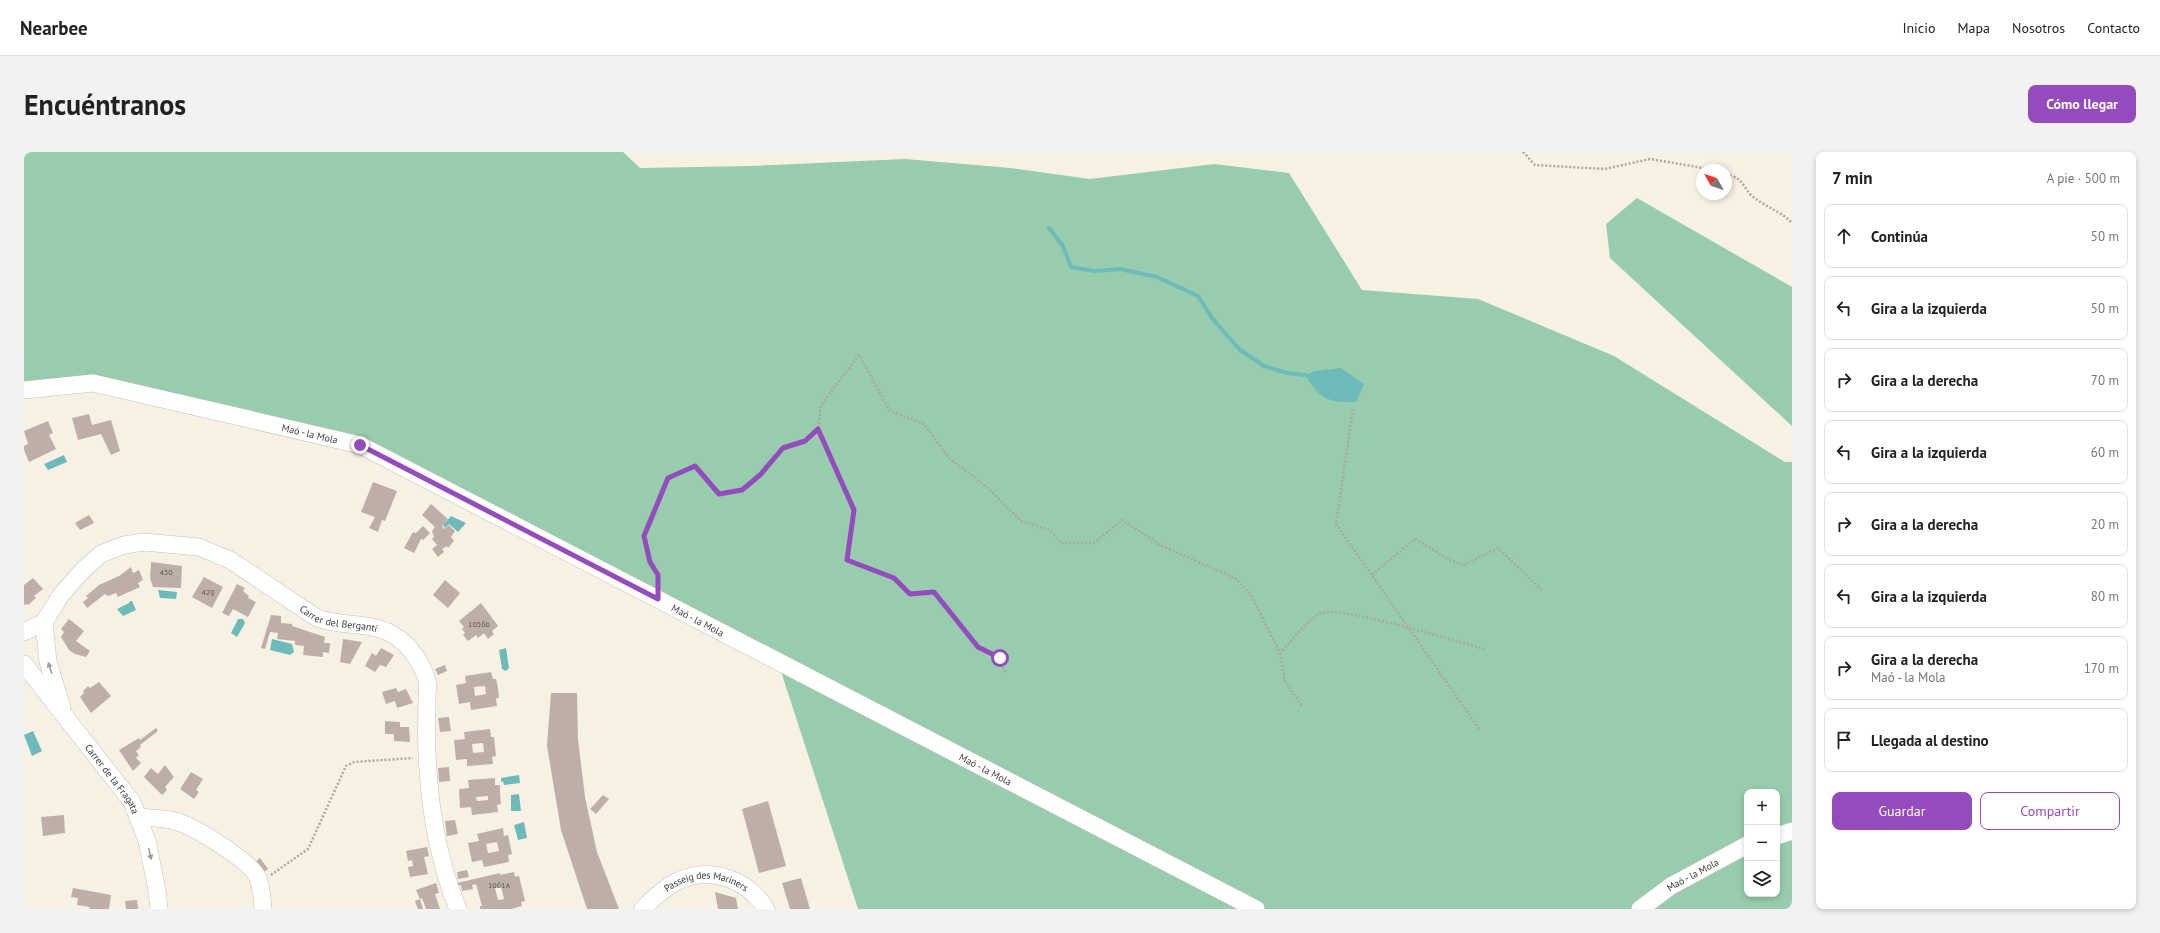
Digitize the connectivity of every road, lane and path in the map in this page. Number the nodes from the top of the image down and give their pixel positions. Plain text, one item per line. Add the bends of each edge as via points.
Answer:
1 (1523, 152) edge
2 (1696, 167) edge
3 (1732, 177) edge
4 (1792, 224) edge
5 (24, 390) edge
6 (1353, 409) dead end
7 (818, 429) junction
8 (1372, 575) junction
9 (1543, 592) dead end
10 (658, 599) junction
11 (44, 622) junction
12 (1410, 628) junction
13 (24, 632) edge
14 (1484, 649) dead end
15 (1280, 653) junction
16 (24, 664) edge
17 (1006, 673) dead end
18 (1302, 706) dead end
19 (66, 719) junction
20 (1480, 730) dead end
21 (428, 757) junction
22 (139, 817) junction
23 (1792, 831) edge
24 (1780, 835) edge
25 (1744, 847) edge
26 (259, 884) junction
27 (159, 909) edge
28 (263, 909) edge
29 (458, 909) edge
30 (643, 909) edge
31 (766, 909) edge
32 (1256, 909) edge
33 (1640, 909) edge

1 - 2 path via 1535,165 1605,169 1650,159
3 - 4 path via 1744,183 1752,195 1785,216
5 - 10 street, Maó - la Mola via 93,382 360,445
6 - 8 path via 1336,524
7 - 10 path via 805,441 783,448 760,475 742,490 719,494 695,466 668,478 644,536 650,562 658,575
7 - 15 path via 821,405 859,355 890,410 924,424 949,458 988,488 1021,521 1050,530 1061,543 1094,543 1122,520 1162,546 1234,578 1251,595
7 - 17 path via 854,510 847,560 894,578 910,594 934,592 978,647 1000,658
8 - 9 path via 1415,538 1448,559 1463,565 1498,548
8 - 12 path
10 - 32 street, Maó - la Mola
11 - 13 street, Carrer del Bergantí
19 -> 11 street via 48,662
11 - 21 street, Carrer del Bergantí via 82,570 101,554 124,545 144,542 199,547 230,560 318,618 331,623 365,624 399,638 419,660 427,678
12 - 14 path
12 - 15 path via 1338,612 1321,613
12 - 20 path
15 - 18 path via 1285,681
16 - 19 street, Carrer de la Fragata
19 - 22 street, Carrer de la Fragata via 132,802
21 - 26 path via 354,762 346,766 308,849
21 - 29 street, Carrer del Bergantí via 431,799 441,854
22 - 26 street, Carrer de la Fragata via 176,821 224,846 247,866
22 -> 27 street via 153,867
23 - 24 street
25 - 33 street, Maó - la Mola via 1671,886
26 - 28 street, Carrer de la Fragata
30 - 31 street, Passeig des Mariners via 656,895 672,885 696,876 734,879 751,889

